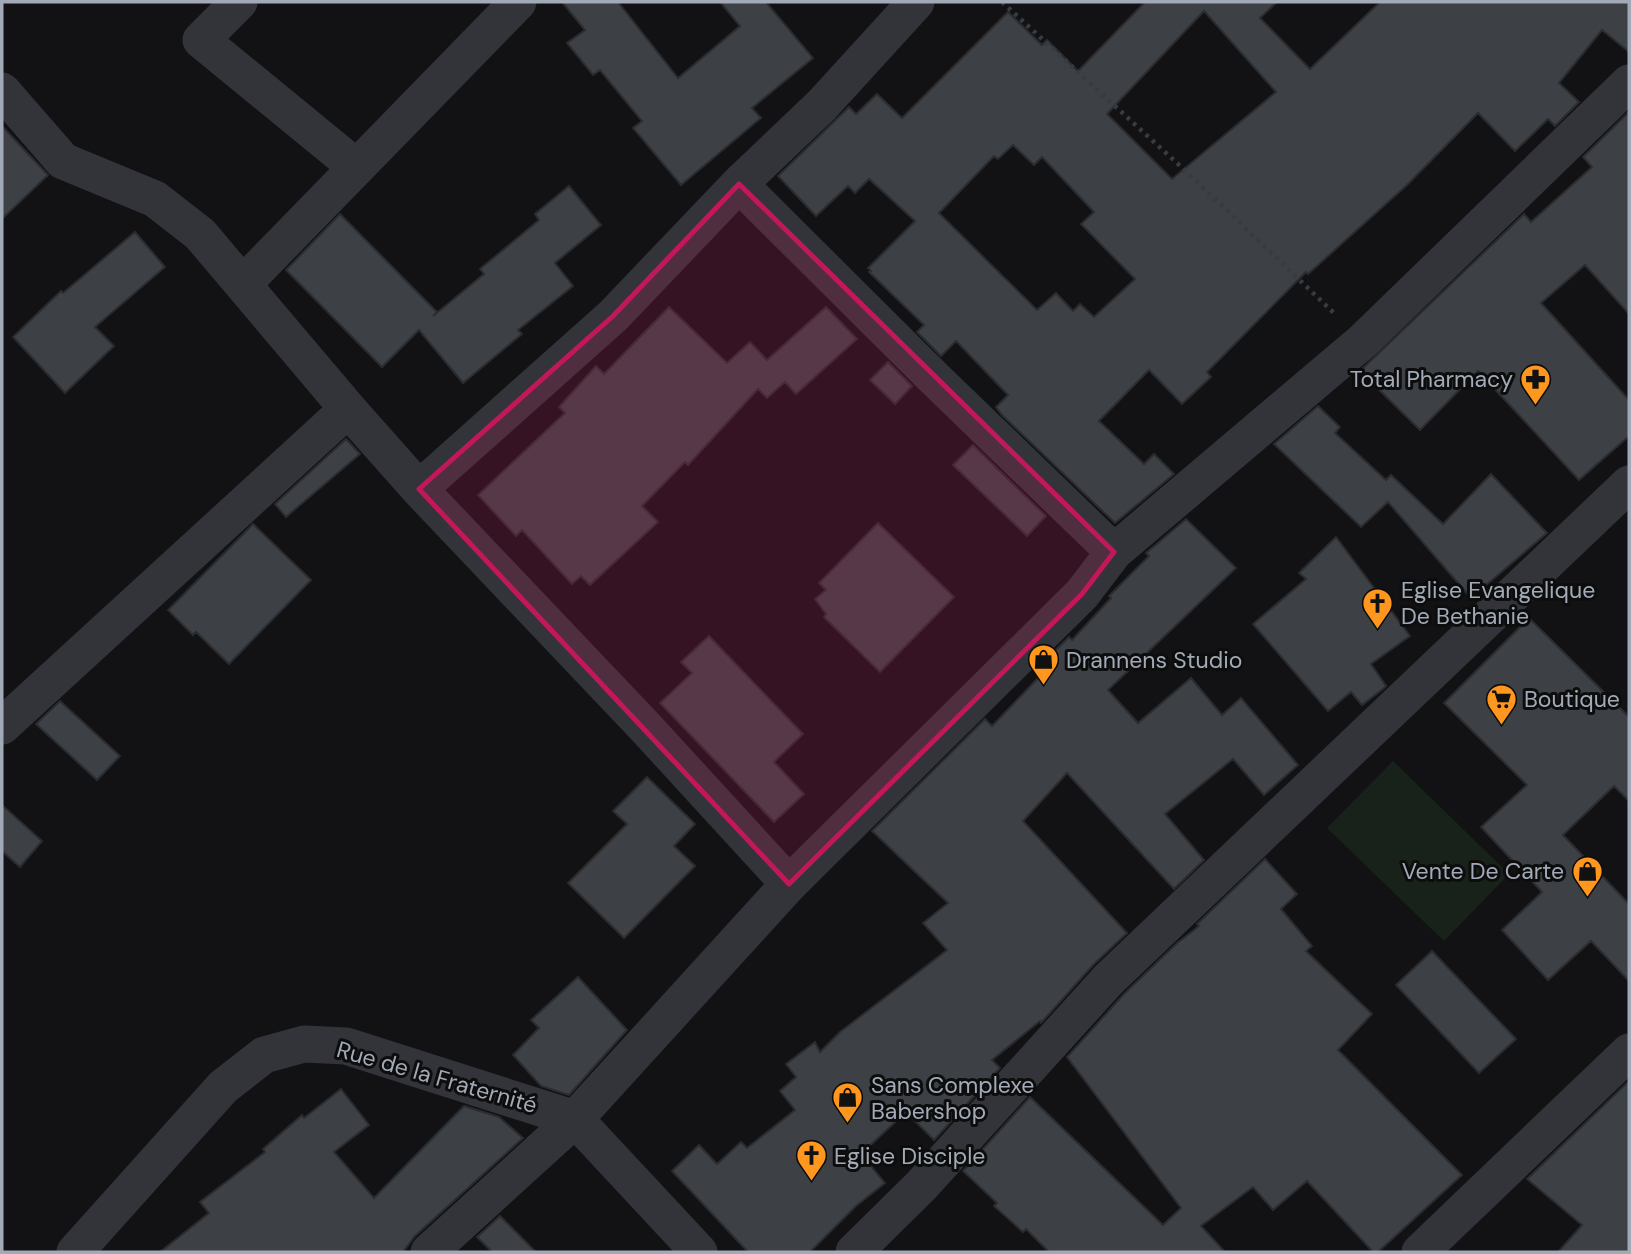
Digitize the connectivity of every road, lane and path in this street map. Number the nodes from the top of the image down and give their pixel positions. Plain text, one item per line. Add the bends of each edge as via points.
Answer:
1 (240, 2) edge
2 (518, 2) edge
3 (916, 2) edge
4 (1002, 2) edge
5 (1629, 83) edge
6 (2, 91) edge
7 (356, 167) junction
8 (739, 184) junction
9 (243, 284) junction
10 (1363, 341) junction
11 (348, 409) junction
12 (1629, 484) edge
13 (419, 489) junction
14 (1114, 552) junction
15 (2, 726) edge
16 (789, 884) junction
17 (1629, 1052) edge
18 (575, 1119) junction
19 (75, 1252) edge
20 (429, 1252) edge
21 (699, 1252) edge
22 (854, 1252) edge
23 (1420, 1252) edge

1 - 7 street via 201,40
2 - 7 street
3 - 8 street via 822,105
4 - 10 path
5 - 10 street
6 - 9 street via 63,161 155,199 200,234
7 - 9 street
8 - 13 street via 613,316
8 - 14 street
9 - 11 street
10 - 14 street
11 - 13 street
11 - 15 street
12 - 22 street via 1109,979 921,1186
13 - 16 street
14 - 16 street via 1082,594
16 - 18 street
17 - 23 street
18 - 19 street, Rue de la Fraternité via 346,1045 304,1044 264,1055 223,1087
18 - 20 street
18 - 21 street, Rue de la Fraternité

